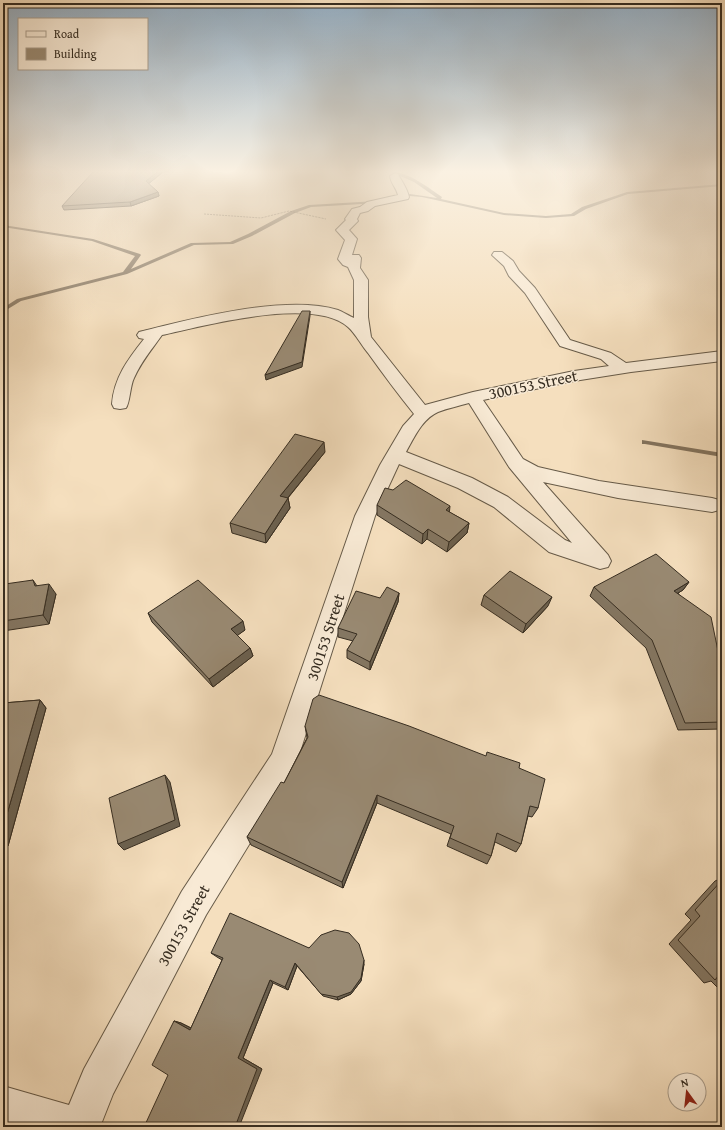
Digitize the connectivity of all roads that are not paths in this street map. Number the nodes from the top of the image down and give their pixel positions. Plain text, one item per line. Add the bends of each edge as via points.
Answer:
1 (348, 225) edge
2 (498, 255) dead end
3 (364, 338) junction
4 (722, 356) edge
5 (623, 368) junction
6 (473, 397) junction
7 (120, 404) dead end
8 (423, 414) junction
9 (395, 455) junction
10 (516, 463) junction
11 (712, 505) dead end
12 (3, 1105) edge
13 (79, 1127) edge

1 - 3 street via 342,230 351,239 344,259 347,262 355,262 354,268 361,280
2 - 5 street via 509,264 530,291 565,343 606,356
3 - 7 street via 351,322 307,309 265,311 150,334 132,366 120,395
3 - 8 street
4 - 5 street, 300153 Street
5 - 6 street, 300153 Street
6 - 8 street, 300153 Street via 444,404
6 - 10 street
8 - 9 street, 300153 Street via 412,426
9 - 10 street via 465,483 501,502 556,546 600,561
9 - 13 street, 300153 Street via 365,516 284,761 194,903 98,1084
10 - 11 street via 536,474 579,484 623,493
12 - 13 street

